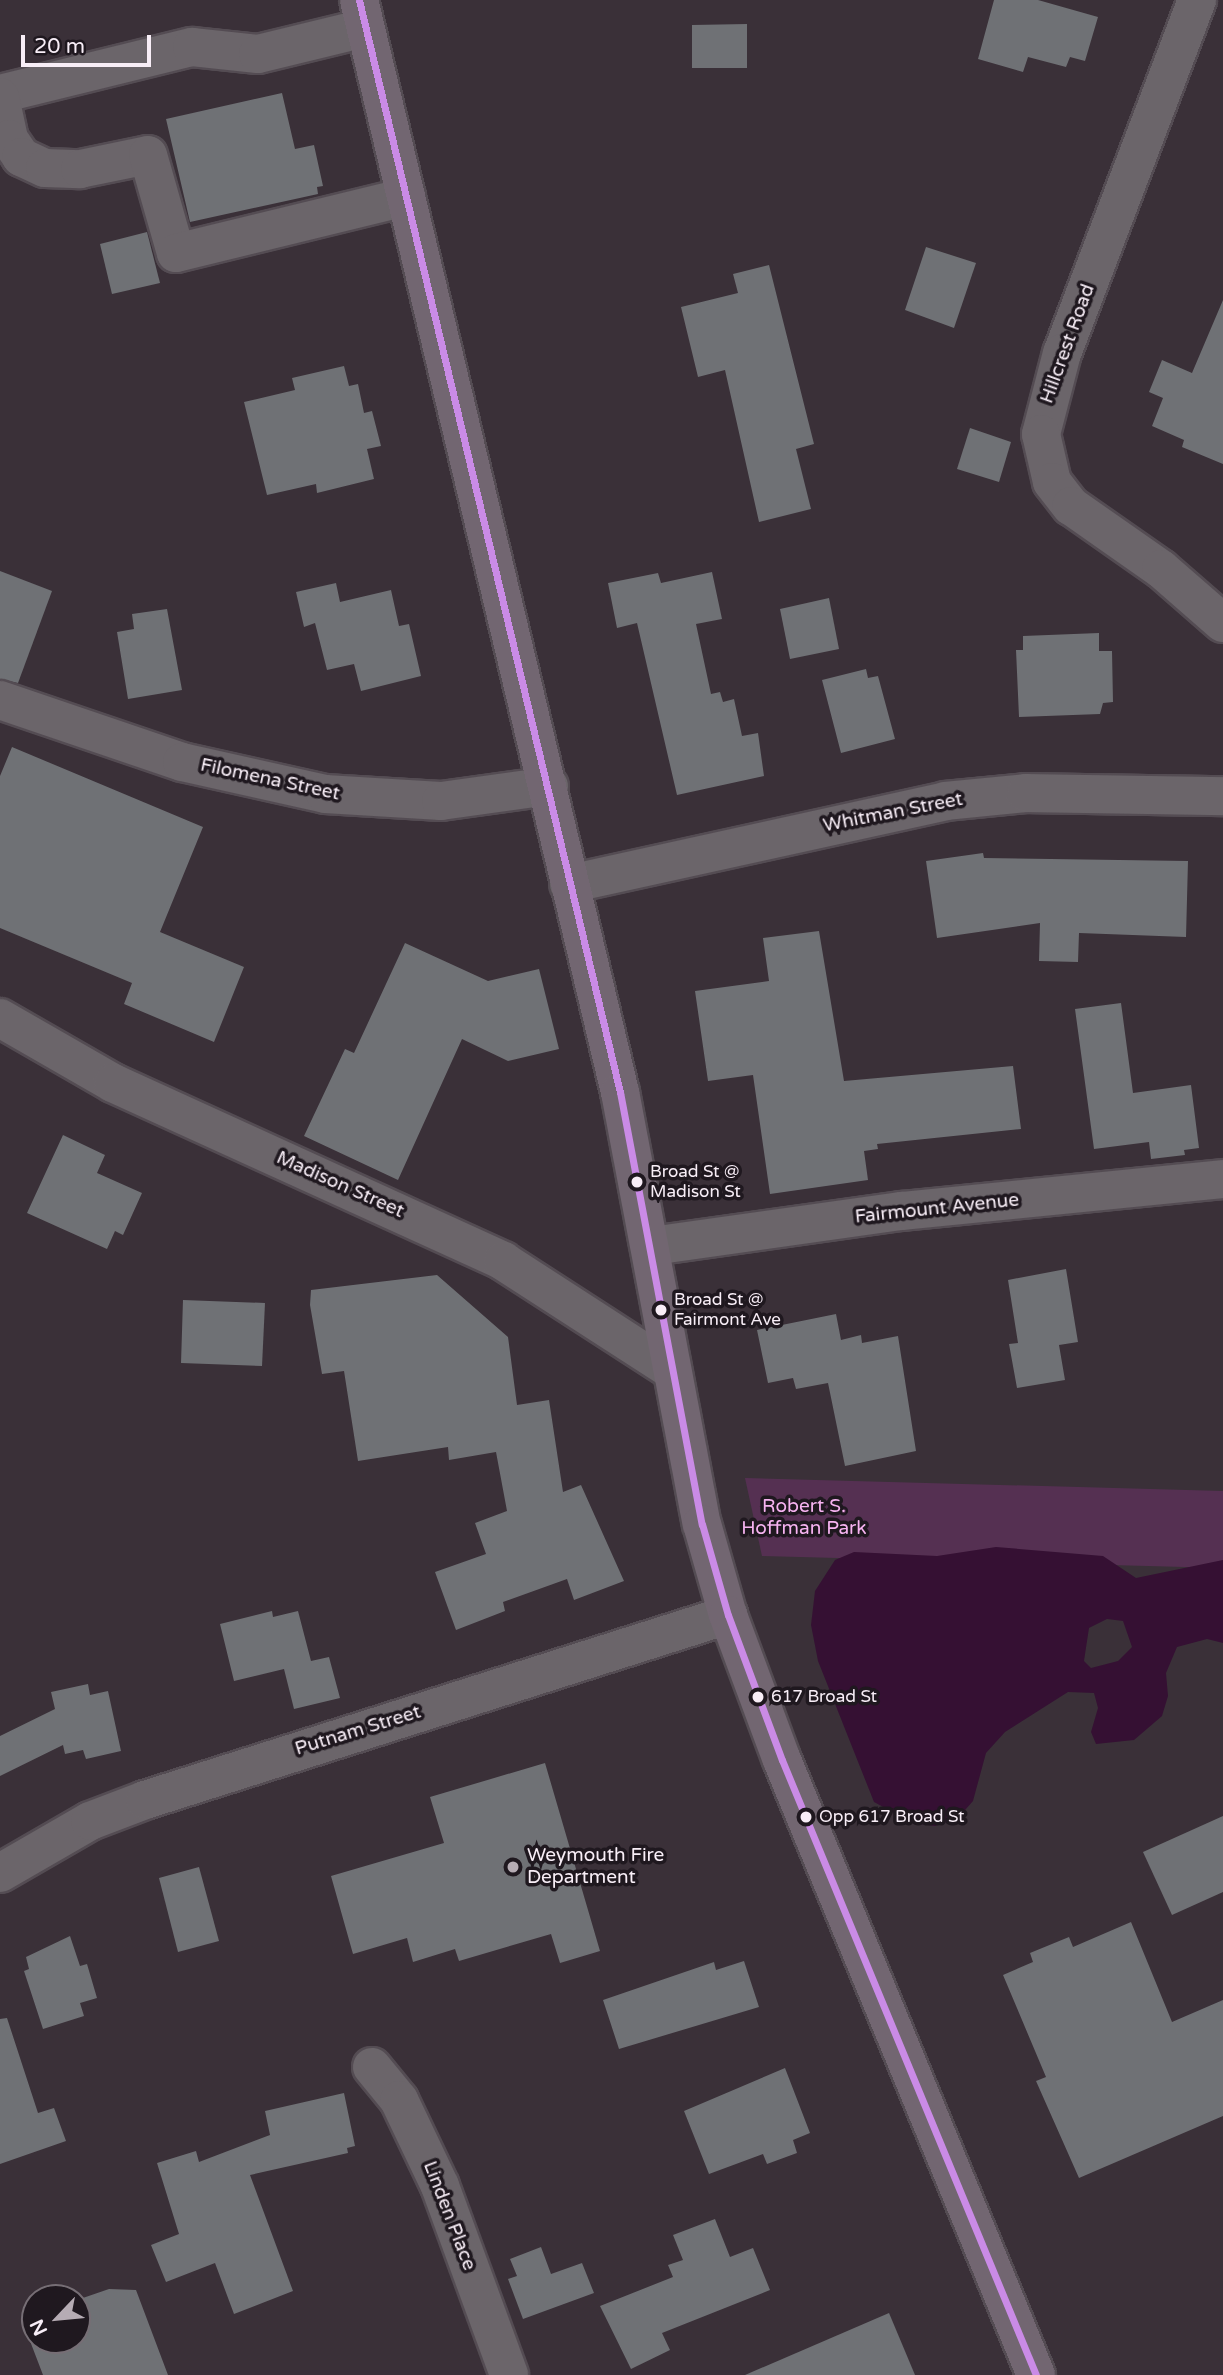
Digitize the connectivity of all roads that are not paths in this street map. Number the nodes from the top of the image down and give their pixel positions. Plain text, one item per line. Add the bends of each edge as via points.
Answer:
1 (1197, 0) edge
2 (362, 14) edge
3 (0, 95) edge
4 (406, 197) junction
5 (1223, 623) edge
6 (0, 700) edge
7 (549, 786) junction
8 (1223, 796) edge
9 (569, 884) junction
10 (0, 1018) edge
11 (1223, 1179) edge
12 (652, 1246) junction
13 (670, 1369) junction
14 (728, 1615) junction
15 (0, 1873) edge
16 (372, 2067) dead end
17 (509, 2375) edge
18 (1036, 2375) edge

1 - 5 street, Hillcrest Road via 1062,353 1041,434 1052,482 1071,506 1161,569
2 - 3 street via 258,54 192,47
2 - 4 main road
3 - 4 street via 9,139 21,156 45,168 80,169 148,155 176,253
4 - 7 main road
6 - 7 street, Filomena Street via 182,762 325,794 441,802
7 - 9 main road
8 - 9 street, Whitman Street via 1026,793 945,801
9 - 12 main road
10 - 13 street, Madison Street via 113,1083 503,1261
11 - 12 street, Fairmount Avenue via 902,1211
12 - 13 main road
13 - 14 main road via 702,1524
14 - 15 street, Putnam Street via 145,1800 90,1821
14 - 18 main road via 782,1760
16 - 17 street, Linden Place via 399,2100 440,2186

